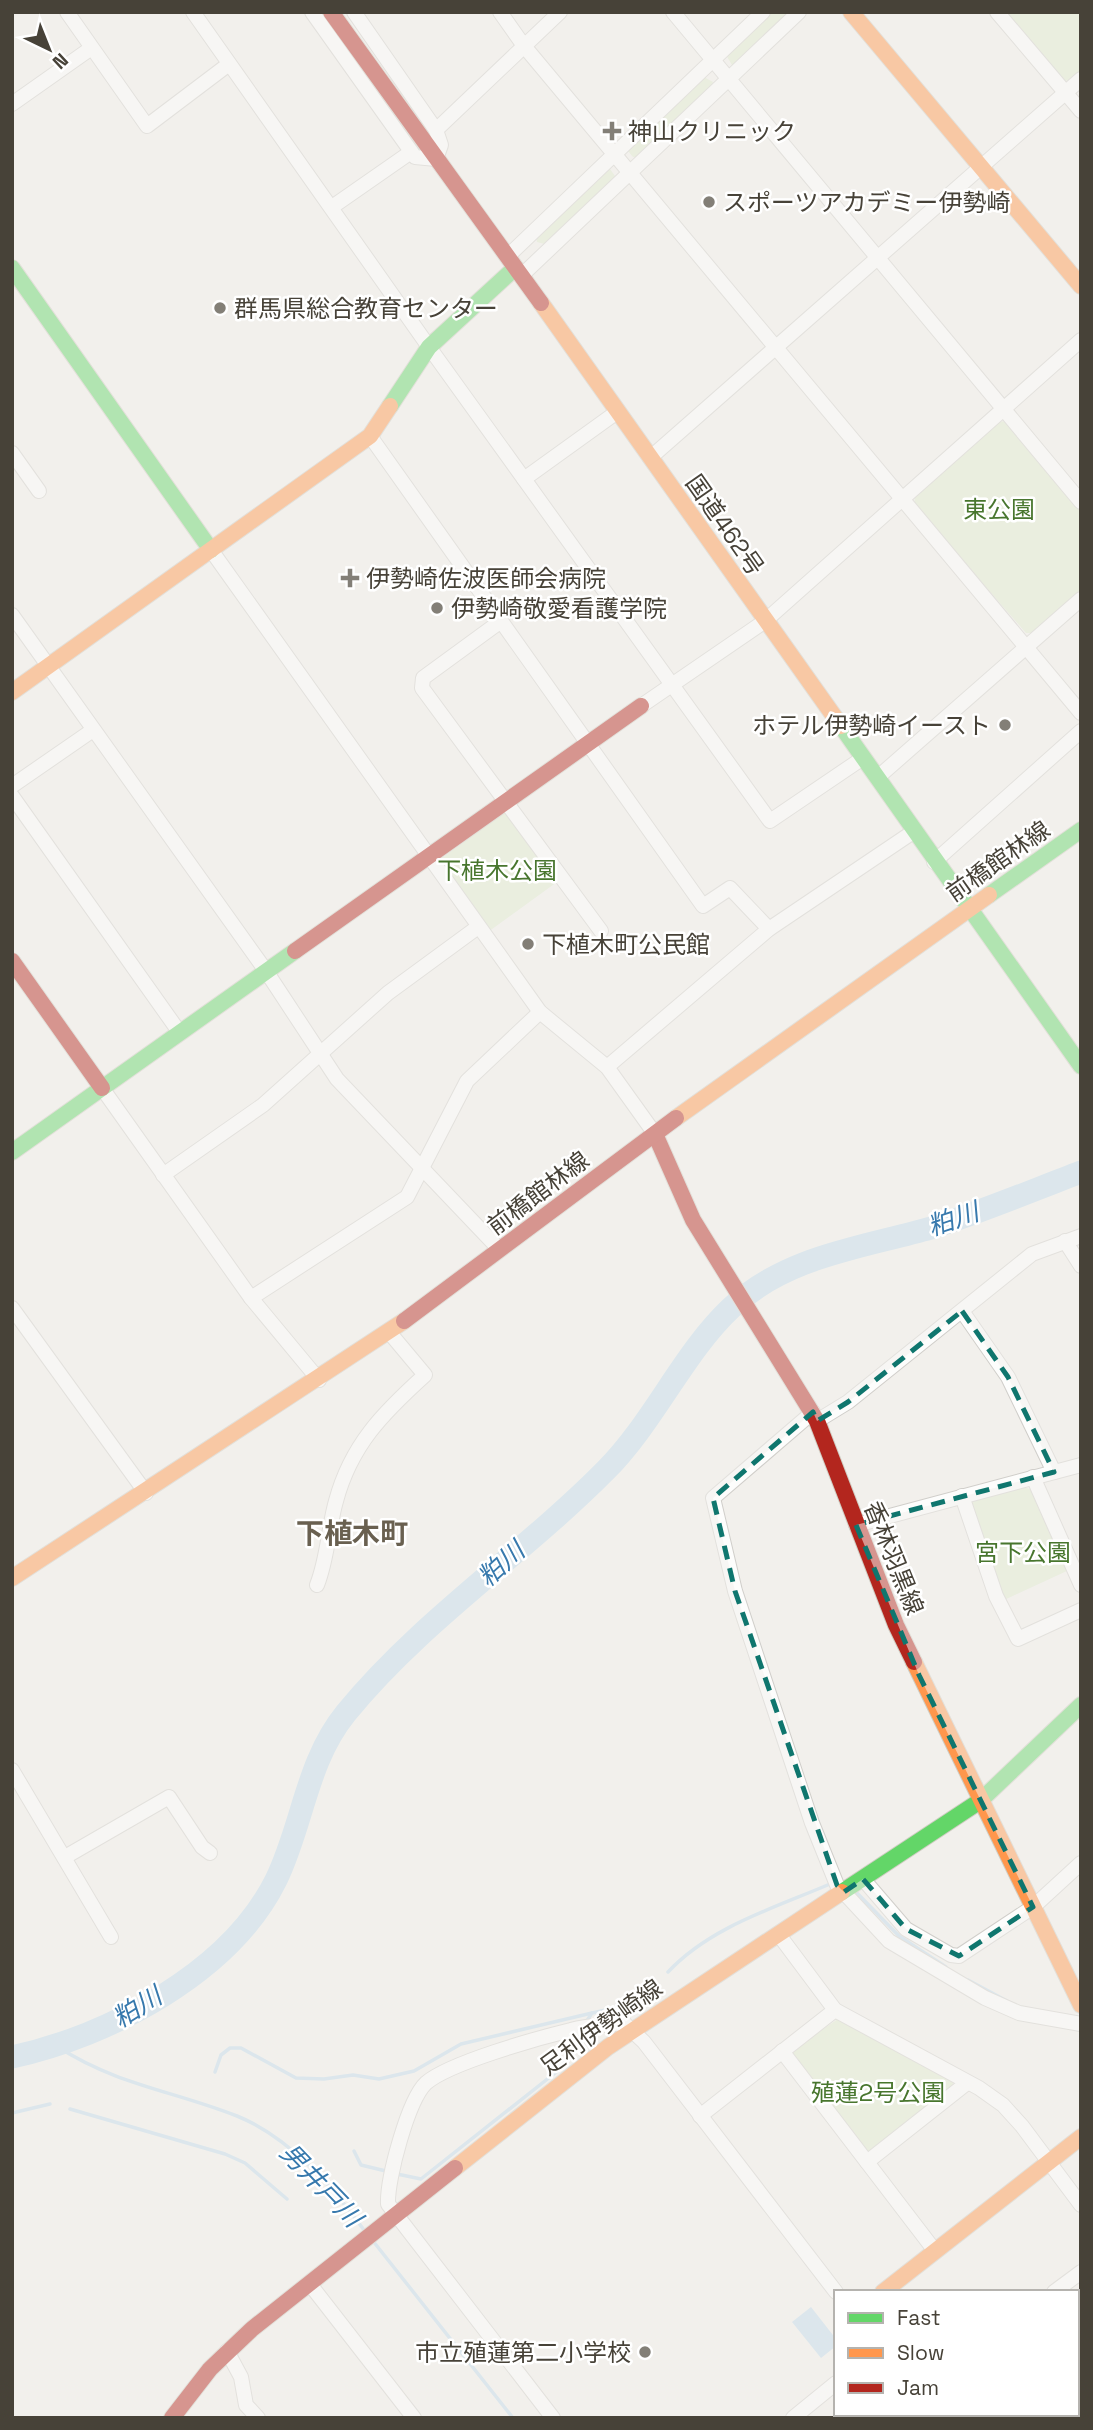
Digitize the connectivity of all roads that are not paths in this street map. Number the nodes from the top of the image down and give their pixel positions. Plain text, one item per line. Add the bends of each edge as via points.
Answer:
1 (67, 12) edge
2 (193, 12) edge
3 (312, 12) edge
4 (331, 12) edge
5 (354, 12) edge
6 (500, 12) edge
7 (560, 12) edge
8 (673, 12) edge
9 (763, 12) edge
10 (799, 12) edge
11 (851, 12) edge
12 (997, 12) edge
13 (524, 46) junction
14 (90, 50) junction
15 (712, 61) junction
16 (229, 64) junction
17 (1081, 79) edge
18 (728, 80) junction
19 (1065, 92) junction
20 (12, 104) edge
21 (1081, 111) edge
22 (436, 130) junction
23 (411, 152) junction
24 (614, 153) junction
25 (436, 159) junction
26 (981, 167) junction
27 (629, 171) junction
28 (332, 207) junction
29 (878, 257) junction
30 (515, 267) junction
31 (12, 268) edge
32 (1081, 286) edge
33 (1081, 340) edge
34 (776, 346) junction
35 (429, 347) junction
36 (1003, 409) junction
37 (617, 412) junction
38 (370, 436) junction
39 (12, 453) edge
40 (650, 458) junction
41 (524, 479) junction
42 (38, 491) dead end
43 (901, 499) junction
44 (1081, 502) edge
45 (211, 550) junction
46 (1081, 599) edge
47 (12, 615) edge
48 (501, 621) junction
49 (765, 621) junction
50 (1026, 648) junction
51 (48, 666) junction
52 (672, 686) junction
53 (12, 692) edge
54 (641, 706) joint
55 (1081, 713) edge
56 (93, 730) junction
57 (1081, 730) edge
58 (588, 744) junction
59 (863, 758) junction
60 (877, 778) junction
61 (12, 786) edge
62 (12, 796) edge
63 (506, 802) junction
64 (1081, 830) edge
65 (913, 832) junction
66 (428, 857) junction
67 (934, 862) junction
68 (969, 909) junction
69 (478, 927) junction
70 (769, 929) junction
71 (601, 931) dead end
72 (12, 961) edge
73 (266, 971) junction
74 (540, 1012) junction
75 (180, 1033) junction
76 (319, 1053) junction
77 (1081, 1066) edge
78 (607, 1067) junction
79 (102, 1088) junction
80 (655, 1134) junction
81 (12, 1152) edge
82 (422, 1171) junction
83 (163, 1175) junction
84 (1081, 1236) edge
85 (1066, 1241) junction
86 (499, 1250) junction
87 (1081, 1266) edge
88 (251, 1298) junction
89 (12, 1308) edge
90 (962, 1311) junction
91 (389, 1332) junction
92 (319, 1380) junction
93 (815, 1417) junction
94 (1081, 1465) edge
95 (1054, 1472) junction
96 (1033, 1477) junction
97 (146, 1493) junction
98 (962, 1496) junction
99 (856, 1525) junction
100 (12, 1578) edge
101 (317, 1585) dead end
102 (1081, 1585) edge
103 (1081, 1610) edge
104 (1081, 1705) edge
105 (12, 1770) edge
106 (980, 1801) junction
107 (211, 1853) dead end
108 (65, 1857) junction
109 (1081, 1863) edge
110 (847, 1884) junction
111 (1033, 1907) junction
112 (779, 1935) junction
113 (111, 1937) dead end
114 (1081, 2005) edge
115 (835, 2010) junction
116 (1081, 2024) edge
117 (633, 2029) junction
118 (782, 2051) junction
119 (967, 2083) junction
120 (701, 2116) junction
121 (1081, 2137) edge
122 (867, 2162) junction
123 (1048, 2162) junction
124 (1081, 2205) edge
125 (389, 2221) junction
126 (935, 2251) junction
127 (1081, 2272) edge
128 (309, 2283) junction
129 (834, 2290) edge
130 (886, 2290) edge
131 (1057, 2290) edge
132 (228, 2351) junction
133 (834, 2385) edge
134 (172, 2418) edge
135 (258, 2418) edge
136 (414, 2418) edge
137 (553, 2418) edge
138 (793, 2418) edge

1 - 14 street
2 - 16 street
3 - 23 street
4 - 25 main road, 国道462号
5 - 22 street
6 - 13 street
7 - 13 street
8 - 15 street
9 - 15 street
10 - 18 street
11 - 26 main road
12 - 19 street
13 - 22 street
13 - 24 street
14 - 16 street via 147,126
14 - 20 street
15 - 18 street
15 - 24 street
16 - 28 street
17 - 19 street
18 - 27 street
18 - 29 street
19 - 21 street
19 - 26 street
22 - 25 street via 441,145
23 - 25 street via 415,157
23 - 28 street
24 - 27 street
24 - 30 street
25 - 30 main road, 国道462号
26 - 29 street
26 - 32 main road
27 - 30 street
27 - 34 street
28 - 35 street
29 - 34 street
29 - 36 street
30 - 35 main road
30 - 37 main road, 国道462号
31 - 45 main road
33 - 36 street
34 - 40 street
34 - 43 street
35 - 38 main road
35 - 41 street
36 - 43 street
36 - 44 street
37 - 40 main road, 国道462号
37 - 41 street
38 - 45 main road
38 - 48 street
39 - 42 street
40 - 49 main road, 国道462号
41 - 52 street
43 - 49 street
43 - 50 street
45 - 51 main road
45 - 66 street
46 - 50 street
47 - 51 street
48 - 58 street
48 - 63 street via 423,678 422,688
49 - 52 street
49 - 59 main road, 国道462号
50 - 55 street
50 - 60 street
51 - 53 main road
51 - 56 street
52 - 54 street
52 - 59 street via 770,821
54 - 58 main road
56 - 61 street
56 - 73 street
57 - 67 street
58 - 63 main road
58 - 70 street via 703,906 730,888
59 - 60 main road, 国道462号
60 - 65 main road, 国道462号
62 - 75 street
63 - 66 main road
63 - 71 street
64 - 68 main road, 前橋館林線
65 - 67 main road, 国道462号
65 - 70 street
66 - 69 street
66 - 73 main road
67 - 68 main road, 国道462号
68 - 77 main road, 国道462号
68 - 80 main road, 前橋館林線
69 - 74 street
69 - 76 street via 388,993
70 - 78 street
72 - 79 main road
73 - 75 main road
73 - 76 street
74 - 78 street
74 - 82 street via 467,1082
75 - 79 main road
76 - 82 street via 337,1079
76 - 83 street via 263,1105
78 - 80 street
79 - 81 main road
79 - 83 street
80 - 86 main road, 前橋館林線
80 - 93 main road, 香林羽黒線 via 692,1217
82 - 86 street
82 - 88 street via 407,1197
83 - 88 street
84 - 85 street
85 - 87 street
85 - 90 street via 1032,1254
86 - 91 main road, 前橋館林線
88 - 92 street
89 - 97 street
90 - 93 street via 848,1402
90 - 95 street via 1008,1377
91 - 92 main road, 前橋館林線
91 - 101 street via 425,1376 389,1408 358,1445 335,1502 330,1544
92 - 97 main road, 前橋館林線
93 - 99 main road, 香林羽黒線
93 - 110 street via 713,1497 736,1591 812,1823
94 - 95 street
95 - 96 street
96 - 98 street
96 - 102 street
97 - 100 main road, 前橋館林線
98 - 99 street
98 - 103 street via 996,1597 1018,1639
99 - 106 main road, 香林羽黒線 via 896,1625
104 - 106 main road, 足利伊勢崎線
105 - 108 street
106 - 110 main road, 足利伊勢崎線
106 - 111 main road, 香林羽黒線
107 - 108 street via 202,1847 169,1797
108 - 113 street
109 - 111 street
110 - 111 street via 906,1929 951,1955 959,1955
110 - 112 main road, 足利伊勢崎線
110 - 116 street via 889,1941 1019,2013
111 - 114 main road, 香林羽黒線
112 - 115 street
112 - 117 main road, 足利伊勢崎線
115 - 118 street
115 - 119 street
117 - 120 street
117 - 125 main road, 足利伊勢崎線
117 - 125 street via 624,2023 572,2029 444,2070 424,2085 387,2183
118 - 120 street
118 - 122 street
119 - 122 street
119 - 123 street via 1015,2116
120 - 129 street
121 - 123 main road
122 - 126 street
123 - 124 street
123 - 126 main road
125 - 128 main road, 足利伊勢崎線
125 - 137 street
126 - 130 main road
127 - 131 street
128 - 132 main road, 足利伊勢崎線
128 - 136 street
132 - 134 main road, 足利伊勢崎線
132 - 135 street via 241,2377 246,2405
133 - 138 street

